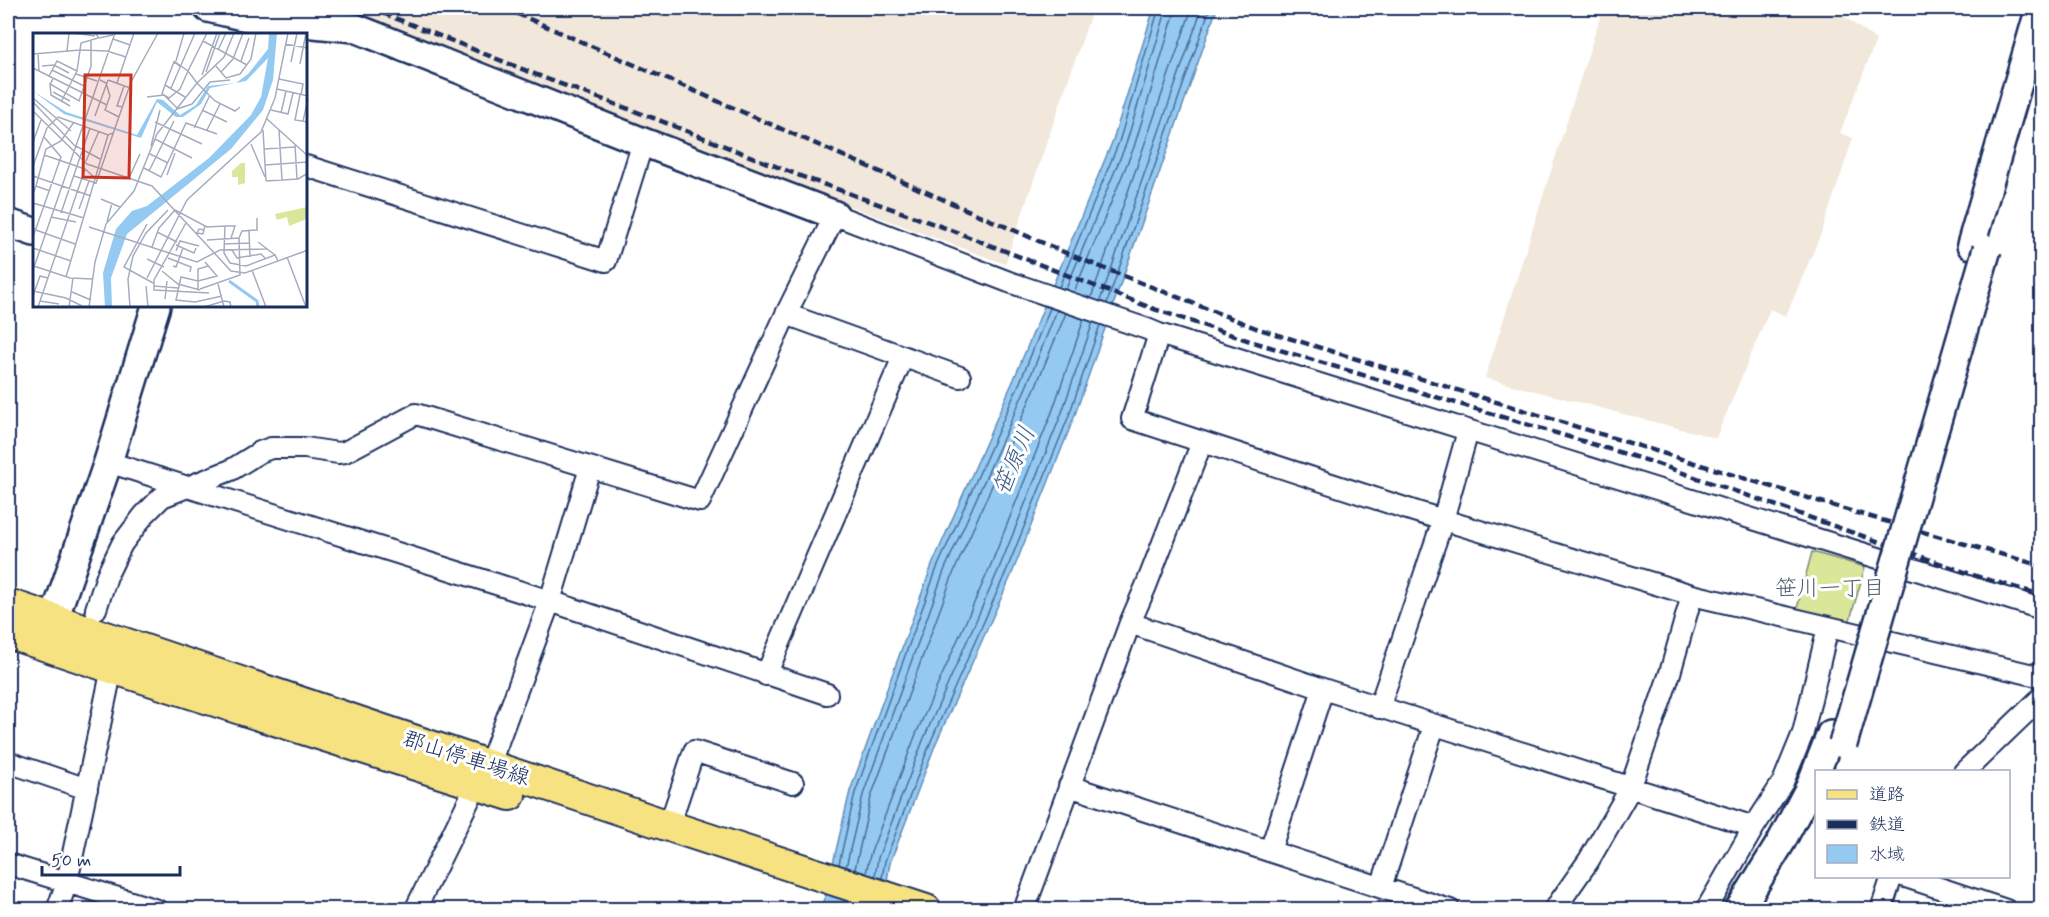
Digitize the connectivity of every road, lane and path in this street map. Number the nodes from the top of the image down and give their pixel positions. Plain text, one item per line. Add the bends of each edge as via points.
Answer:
1 (208, 8) edge
2 (2040, 8) edge
3 (249, 26) edge
4 (2042, 62) edge
5 (643, 142) junction
6 (308, 167) edge
7 (835, 215) junction
8 (8, 223) edge
9 (33, 232) edge
10 (1979, 247) junction
11 (155, 308) edge
12 (786, 314) junction
13 (1153, 332) junction
14 (903, 357) junction
15 (960, 377) dead end
16 (1468, 430) junction
17 (1202, 442) junction
18 (108, 462) junction
19 (590, 468) junction
20 (187, 487) junction
21 (1443, 520) junction
22 (1692, 595) junction
23 (550, 601) junction
24 (8, 604) edge
25 (96, 609) dead end
26 (2042, 609) edge
27 (54, 619) junction
28 (1130, 623) junction
29 (1828, 627) junction
30 (8, 633) edge
31 (112, 668) junction
32 (766, 675) junction
33 (2042, 677) edge
34 (1323, 689) junction
35 (827, 694) dead end
36 (2042, 697) edge
37 (1379, 708) junction
38 (1434, 726) junction
39 (1837, 739) junction
40 (8, 762) edge
41 (1820, 770) edge
42 (1833, 770) edge
43 (1965, 770) edge
44 (483, 775) junction
45 (1815, 779) edge
46 (793, 783) dead end
47 (1069, 786) junction
48 (87, 789) junction
49 (1630, 789) junction
50 (1815, 812) edge
51 (669, 826) junction
52 (1754, 827) junction
53 (1270, 851) junction
54 (8, 864) edge
55 (775, 870) junction
56 (1891, 878) edge
57 (1909, 878) edge
58 (67, 882) junction
59 (1381, 887) junction
60 (921, 908) edge
61 (57, 909) edge
62 (157, 909) edge
63 (415, 909) edge
64 (868, 909) edge
65 (1024, 909) edge
66 (1450, 909) edge
67 (1554, 909) edge
68 (1706, 909) edge
69 (1739, 909) edge
70 (1757, 909) edge
71 (1881, 909) edge
72 (2006, 909) edge

1 - 3 street
2 - 10 street
3 - 5 street via 355,28
4 - 10 street
5 - 6 street via 606,261
5 - 7 street
7 - 12 street
7 - 13 street
8 - 9 street
10 - 39 street, bridge
11 - 18 street
12 - 14 street
12 - 19 street via 700,501
13 - 16 street
13 - 17 street via 1132,419
14 - 15 street
14 - 32 street
16 - 21 street
16 - 26 street
17 - 21 street
17 - 28 street
18 - 20 street
18 - 27 street
19 - 20 street via 416,414 345,452 271,448 231,470
19 - 23 street
20 - 23 street
20 - 25 street via 162,497 122,544
21 - 22 street
21 - 37 street
22 - 29 street
22 - 49 street
23 - 32 street
23 - 44 street
24 - 27 main road, 郡山停車場線
27 - 44 main road, 郡山停車場線
28 - 34 street
28 - 47 street
29 - 33 street
29 - 52 street via 1803,732 1783,782
30 - 31 main road, 郡山停車場線
31 - 44 main road, 郡山停車場線
31 - 48 street
32 - 35 street
34 - 37 street
34 - 53 street
36 - 43 street
37 - 38 street
38 - 49 street
38 - 59 street
39 - 41 street
39 - 42 street
40 - 48 street
44 - 51 main road, 郡山停車場線
44 - 55 main road, 郡山停車場線
44 - 63 street
45 - 69 street
46 - 51 street via 694,751
47 - 53 street
47 - 65 street
48 - 58 street
49 - 52 street
49 - 67 street via 1589,860
50 - 70 street
51 - 55 main road, 郡山停車場線
52 - 68 street
53 - 59 street
54 - 58 street
55 - 60 main road, 郡山停車場線
55 - 64 main road, 郡山停車場線
56 - 71 street
57 - 72 street
58 - 61 street
58 - 62 street
59 - 66 street

